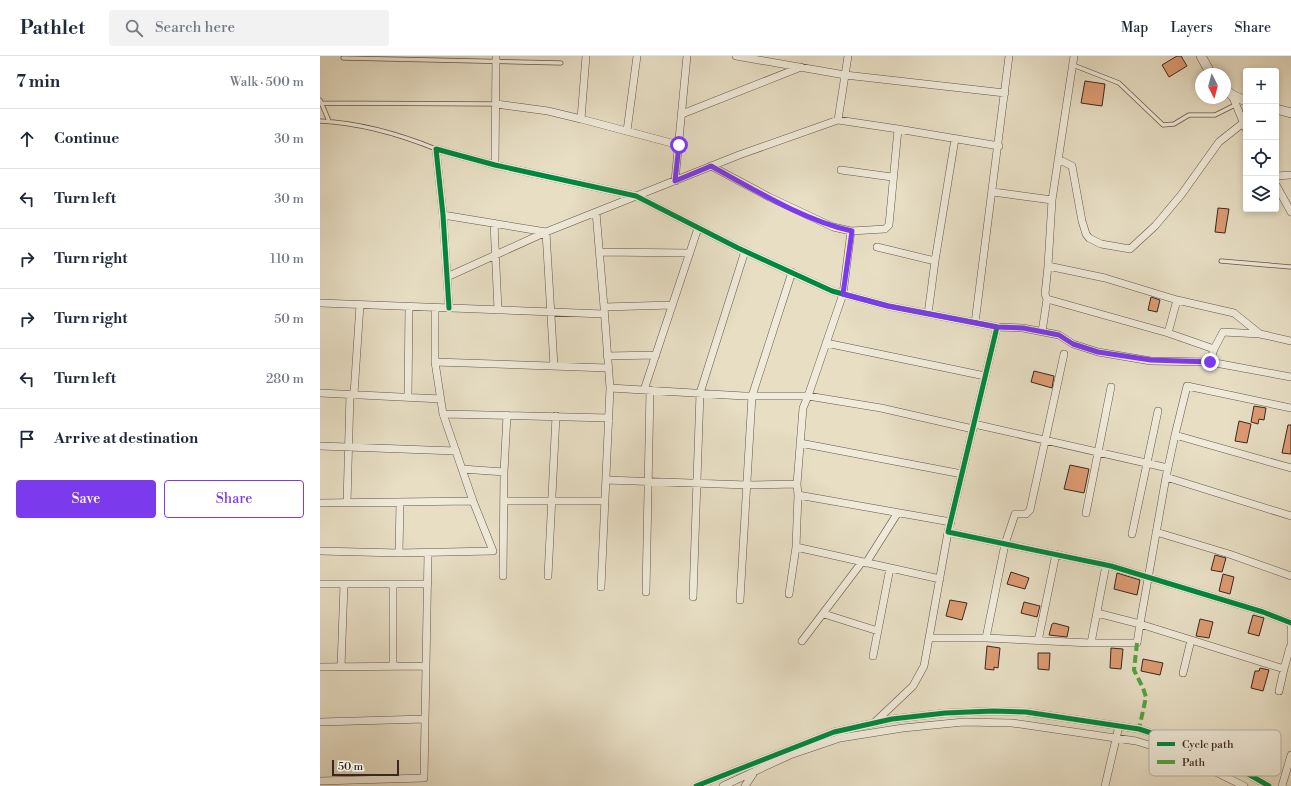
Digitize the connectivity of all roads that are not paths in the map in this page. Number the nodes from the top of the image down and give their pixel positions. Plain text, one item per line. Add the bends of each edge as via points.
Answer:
1 (586, 56) edge
2 (637, 56) edge
3 (687, 56) edge
4 (736, 56) edge
5 (848, 56) edge
6 (1009, 56) edge
7 (1074, 56) edge
8 (1201, 56) edge
9 (343, 58) dead end
10 (496, 59) edge
11 (561, 63) dead end
12 (1073, 65) junction
13 (802, 67) junction
14 (1208, 68) edge
15 (845, 75) junction
16 (1005, 93) junction
17 (1231, 94) edge
18 (1231, 98) edge
19 (1243, 100) edge
20 (321, 101) edge
21 (496, 104) junction
22 (1235, 105) junction
23 (1279, 110) edge
24 (1291, 113) edge
25 (682, 114) junction
26 (581, 119) junction
27 (838, 120) junction
28 (320, 121) edge
29 (329, 122) junction
30 (1243, 124) edge
31 (1243, 127) edge
32 (898, 129) junction
33 (627, 131) junction
34 (955, 139) junction
35 (679, 145) junction
36 (999, 146) junction
37 (436, 149) junction
38 (1058, 159) junction
39 (495, 165) junction
40 (711, 166) junction
41 (841, 170) dead end
42 (1291, 174) edge
43 (1279, 176) edge
44 (892, 177) junction
45 (675, 181) junction
46 (1279, 190) edge
47 (993, 192) junction
48 (636, 196) junction
49 (1052, 200) junction
50 (596, 212) junction
51 (1291, 212) edge
52 (443, 214) junction
53 (494, 223) junction
54 (698, 228) junction
55 (852, 231) junction
56 (546, 232) junction
57 (877, 247) dead end
58 (745, 251) junction
59 (599, 252) junction
60 (690, 252) junction
61 (496, 255) junction
62 (935, 261) junction
63 (1221, 261) dead end
64 (1048, 266) junction
65 (1291, 267) edge
66 (792, 272) junction
67 (447, 277) junction
68 (843, 294) junction
69 (1047, 299) junction
70 (1177, 300) junction
71 (320, 303) edge
72 (360, 304) junction
73 (672, 305) junction
74 (409, 307) junction
75 (435, 308) junction
76 (449, 308) junction
77 (498, 310) junction
78 (604, 310) junction
79 (550, 312) junction
80 (928, 314) junction
81 (975, 323) junction
82 (997, 327) junction
83 (1042, 332) junction
84 (1168, 333) junction
85 (1260, 334) junction
86 (1291, 341) edge
87 (826, 343) junction
88 (1214, 349) junction
89 (1064, 354) dead end
90 (656, 355) junction
91 (608, 356) junction
92 (435, 362) junction
93 (1210, 362) junction
94 (554, 366) junction
95 (608, 368) junction
96 (985, 376) junction
97 (1291, 377) edge
98 (610, 388) junction
99 (1111, 388) dead end
100 (647, 390) junction
101 (320, 393) edge
102 (700, 393) junction
103 (352, 394) junction
104 (752, 396) junction
105 (808, 396) junction
106 (408, 397) junction
107 (441, 399) junction
108 (1291, 408) edge
109 (1158, 411) dead end
110 (443, 414) junction
111 (507, 415) junction
112 (556, 416) junction
113 (609, 418) junction
114 (973, 426) junction
115 (1176, 435) junction
116 (1046, 440) junction
117 (800, 443) junction
118 (320, 446) edge
119 (350, 447) junction
120 (456, 451) junction
121 (1099, 452) junction
122 (1147, 463) junction
123 (462, 468) junction
124 (1168, 468) junction
125 (1291, 468) edge
126 (504, 472) junction
127 (962, 474) junction
128 (1166, 478) junction
129 (606, 480) junction
130 (649, 481) junction
131 (697, 483) junction
132 (747, 484) junction
133 (797, 484) junction
134 (798, 495) junction
135 (473, 501) junction
136 (504, 501) junction
137 (551, 501) junction
138 (605, 501) junction
139 (320, 503) edge
140 (347, 503) junction
141 (400, 503) junction
142 (896, 514) junction
143 (1086, 514) dead end
144 (1291, 516) edge
145 (950, 522) junction
146 (948, 532) junction
147 (1156, 532) junction
148 (1132, 534) dead end
149 (1006, 544) junction
150 (796, 547) junction
151 (320, 551) edge
152 (493, 552) junction
153 (503, 552) junction
154 (399, 553) junction
155 (428, 553) junction
156 (1056, 554) junction
157 (864, 562) junction
158 (1106, 565) junction
159 (890, 568) junction
160 (503, 576) dead end
161 (548, 576) dead end
162 (1291, 576) edge
163 (1148, 578) junction
164 (940, 579) junction
165 (320, 584) edge
166 (344, 584) junction
167 (393, 584) junction
168 (428, 584) junction
169 (601, 587) dead end
170 (646, 592) dead end
171 (789, 594) dead end
172 (693, 597) dead end
173 (740, 600) dead end
174 (1097, 613) junction
175 (824, 614) junction
176 (1291, 623) edge
177 (1140, 624) junction
178 (1291, 628) edge
179 (878, 631) junction
180 (929, 638) junction
181 (986, 638) junction
182 (1191, 640) junction
183 (802, 641) dead end
184 (1038, 641) junction
185 (1091, 643) junction
186 (1291, 647) edge
187 (873, 656) dead end
188 (342, 666) junction
189 (393, 666) junction
190 (426, 666) junction
191 (320, 667) edge
192 (1284, 669) junction
193 (1183, 673) dead end
194 (1279, 691) dead end
195 (425, 719) junction
196 (320, 722) edge
197 (874, 723) junction
198 (1119, 726) junction
199 (874, 732) junction
200 (1149, 732) edge
201 (1116, 737) junction
202 (1149, 745) edge
203 (1291, 755) edge
204 (753, 768) junction
205 (1224, 776) edge
206 (1252, 776) edge
207 (320, 781) edge
208 (696, 786) edge
209 (723, 786) edge
210 (745, 786) edge
211 (1105, 786) edge
212 (1244, 786) edge
213 (1269, 786) edge
214 (1282, 786) edge

1 - 26 street
2 - 33 street
3 - 25 street
4 - 13 street
5 - 15 street
6 - 16 street
7 - 12 street
8 - 14 street
9 - 10 lane
10 - 11 lane
10 - 21 street
12 - 22 lane via 1119,83 1163,125 1174,124 1190,115 1215,115
12 - 38 street
13 - 15 street
13 - 25 street
15 - 16 street
15 - 27 street
16 - 36 street
17 - 19 street
18 - 22 street
20 - 21 lane
20 - 29 lane
21 - 26 street via 548,111
21 - 39 street
22 - 30 street
23 - 24 street
25 - 35 street
26 - 33 street
27 - 32 street
27 - 40 street
28 - 29 lane
29 - 37 lane via 364,126 404,136
31 - 38 street via 1219,142 1181,195 1155,226 1130,249 1101,244 1089,238 1082,221 1072,166
32 - 34 street
32 - 44 street
33 - 35 street
34 - 36 street
34 - 62 street
35 - 45 street
36 - 47 street
37 - 39 street
37 - 52 street
38 - 49 street
39 - 48 street
40 - 45 street
40 - 55 street via 797,211 833,227
41 - 44 street
42 - 43 street
44 - 55 street via 889,225 885,229
45 - 48 street
46 - 51 street
47 - 49 street
47 - 81 street
48 - 50 street
48 - 54 street
49 - 64 street
50 - 56 street
50 - 59 street
52 - 53 street
52 - 67 street
53 - 56 street
53 - 61 street
54 - 58 street
54 - 60 street
55 - 68 street
56 - 61 street
56 - 79 street
57 - 62 street
58 - 66 street
58 - 102 street
59 - 60 street
59 - 78 street
60 - 73 street
61 - 67 street
61 - 77 street
62 - 80 street
63 - 65 lane
64 - 69 street via 1045,294
64 - 70 street via 1105,278
66 - 68 street
66 - 104 street
67 - 76 street
68 - 80 street
68 - 87 street
69 - 83 street
69 - 84 street
70 - 84 street
70 - 85 street via 1234,313
71 - 72 street
72 - 74 street
72 - 103 street
73 - 78 street
73 - 90 street
74 - 75 street
74 - 106 street
75 - 76 street
75 - 92 street
76 - 77 street
77 - 79 street
78 - 79 street
78 - 91 street
79 - 94 street
80 - 81 street
81 - 82 street
82 - 83 street
82 - 96 street
83 - 93 street via 1059,335 1073,344 1098,352 1151,360
84 - 88 street
85 - 86 street
85 - 88 street via 1223,332
87 - 96 street
87 - 105 street
88 - 93 street
89 - 116 street
90 - 91 street
90 - 100 street
91 - 95 street
92 - 94 street
92 - 107 street
93 - 97 street
94 - 95 street
95 - 98 street
96 - 114 street
98 - 100 street
98 - 113 street
99 - 121 street
100 - 102 street
100 - 130 street
101 - 103 street
102 - 104 street
102 - 131 street
103 - 106 street
103 - 119 street
104 - 105 street
104 - 132 street
105 - 114 street
105 - 117 street via 803,408
106 - 107 street
107 - 110 street
108 - 115 street via 1187,386
109 - 122 street
110 - 111 street
110 - 120 street
111 - 112 street
111 - 126 street
112 - 113 street
112 - 137 street
113 - 129 street
114 - 116 street
114 - 127 street
115 - 124 street
115 - 125 street
116 - 121 street
116 - 149 street via 1030,510 1026,514 1015,514
117 - 127 street
117 - 133 street
118 - 119 street
119 - 120 street
119 - 140 street
120 - 123 street
121 - 122 street
121 - 143 street
122 - 124 street
122 - 148 street
123 - 126 street
123 - 135 street
124 - 128 street
126 - 136 street
127 - 145 street
128 - 144 street
128 - 147 street
129 - 130 street
129 - 138 street
130 - 131 street
130 - 170 street
131 - 132 street
131 - 172 street
132 - 133 street
132 - 173 street
133 - 134 street
134 - 142 street
134 - 150 street
135 - 141 street
135 - 152 street
136 - 137 street
136 - 153 street
137 - 138 street
137 - 161 street
138 - 169 street
139 - 140 street
140 - 141 street
141 - 154 street
142 - 145 street
142 - 157 street
145 - 146 street
146 - 149 street
146 - 164 street
147 - 162 street
147 - 163 street
149 - 156 street
149 - 181 street
150 - 157 street
150 - 171 street
151 - 154 street
152 - 153 street
152 - 155 street
153 - 160 street
154 - 155 street
155 - 168 street
156 - 158 street
156 - 184 street
157 - 159 street
157 - 175 street
158 - 163 street
158 - 174 street
159 - 164 street
159 - 179 street
163 - 176 street via 1263,612
163 - 177 street
164 - 180 street
165 - 166 street
166 - 167 street
166 - 188 street
167 - 168 street
167 - 189 street
168 - 190 street
174 - 177 street
174 - 185 street
175 - 179 street
175 - 183 street
177 - 182 street
177 - 185 street via 1137,642
178 - 186 street
179 - 187 street
180 - 181 street
180 - 197 street via 924,666 913,686
181 - 184 street
182 - 192 street
182 - 193 street
184 - 185 street
186 - 192 street
188 - 189 street
188 - 191 street
189 - 190 street
190 - 195 street
192 - 194 street
195 - 196 street
195 - 207 street via 424,778
197 - 198 street via 945,713 993,711 1026,712
197 - 199 street
197 - 204 street via 834,732
198 - 200 street
198 - 201 street
199 - 201 street via 964,722 1012,722
199 - 204 street via 840,738
201 - 202 street
201 - 211 street
203 - 214 street
204 - 208 street
204 - 209 street
204 - 210 street
205 - 212 street
206 - 213 street

